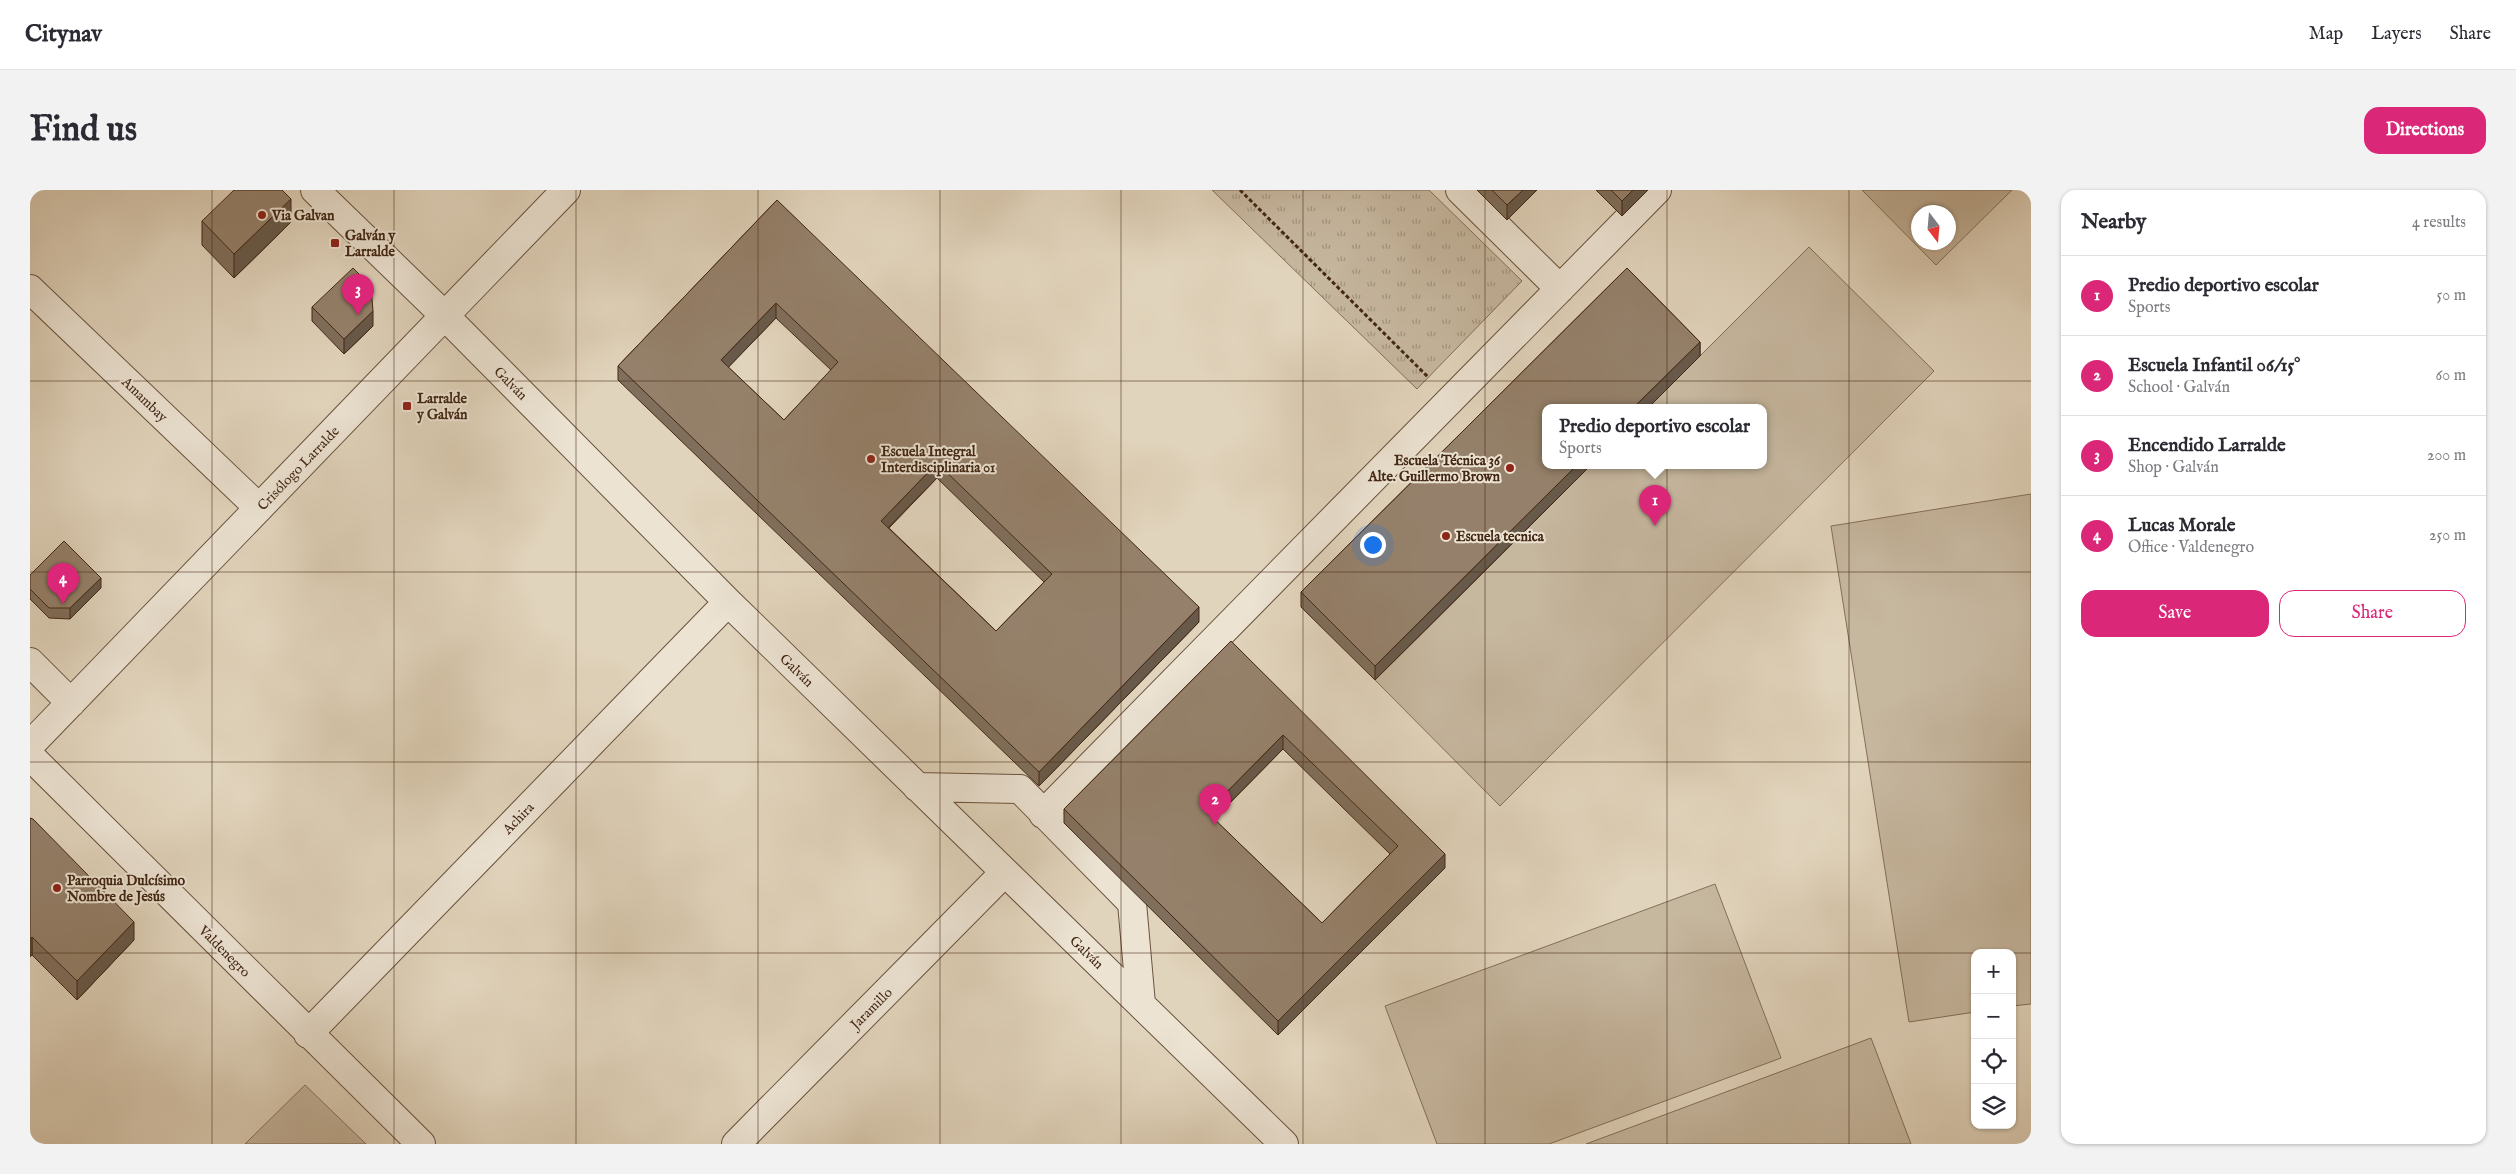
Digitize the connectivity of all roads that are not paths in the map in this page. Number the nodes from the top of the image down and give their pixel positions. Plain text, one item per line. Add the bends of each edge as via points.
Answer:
1 (315, 190) edge
2 (566, 190) edge
3 (1460, 190) edge
4 (1657, 190) edge
5 (30, 289) edge
6 (1560, 289) junction
7 (445, 316) junction
8 (259, 508) junction
9 (728, 602) junction
10 (30, 662) edge
11 (71, 703) junction
12 (30, 745) edge
13 (30, 756) edge
14 (917, 787) junction
15 (1043, 814) junction
16 (1005, 872) junction
17 (1140, 1004) junction
18 (308, 1034) junction
19 (1278, 1142) edge
20 (420, 1144) edge
21 (736, 1144) edge

1 - 7 street, Galván
2 - 7 street, Crisólogo Larralde
3 - 6 street
4 - 6 street
5 - 8 street, Amambay
6 - 15 street
7 - 8 street, Crisólogo Larralde
7 - 9 street, Galván
8 - 11 street, Crisólogo Larralde
9 - 14 street, Galván
9 - 18 street, Achira
10 - 11 street
11 - 12 street, Crisólogo Larralde
13 - 18 street, Valdenegro
14 - 15 street via 1020,789
14 - 16 street, Galván
15 - 17 street via 1132,904
16 - 17 street, Galván
16 - 21 street, Jaramillo
17 - 19 street, Galván
18 - 20 street, Valdenegro

